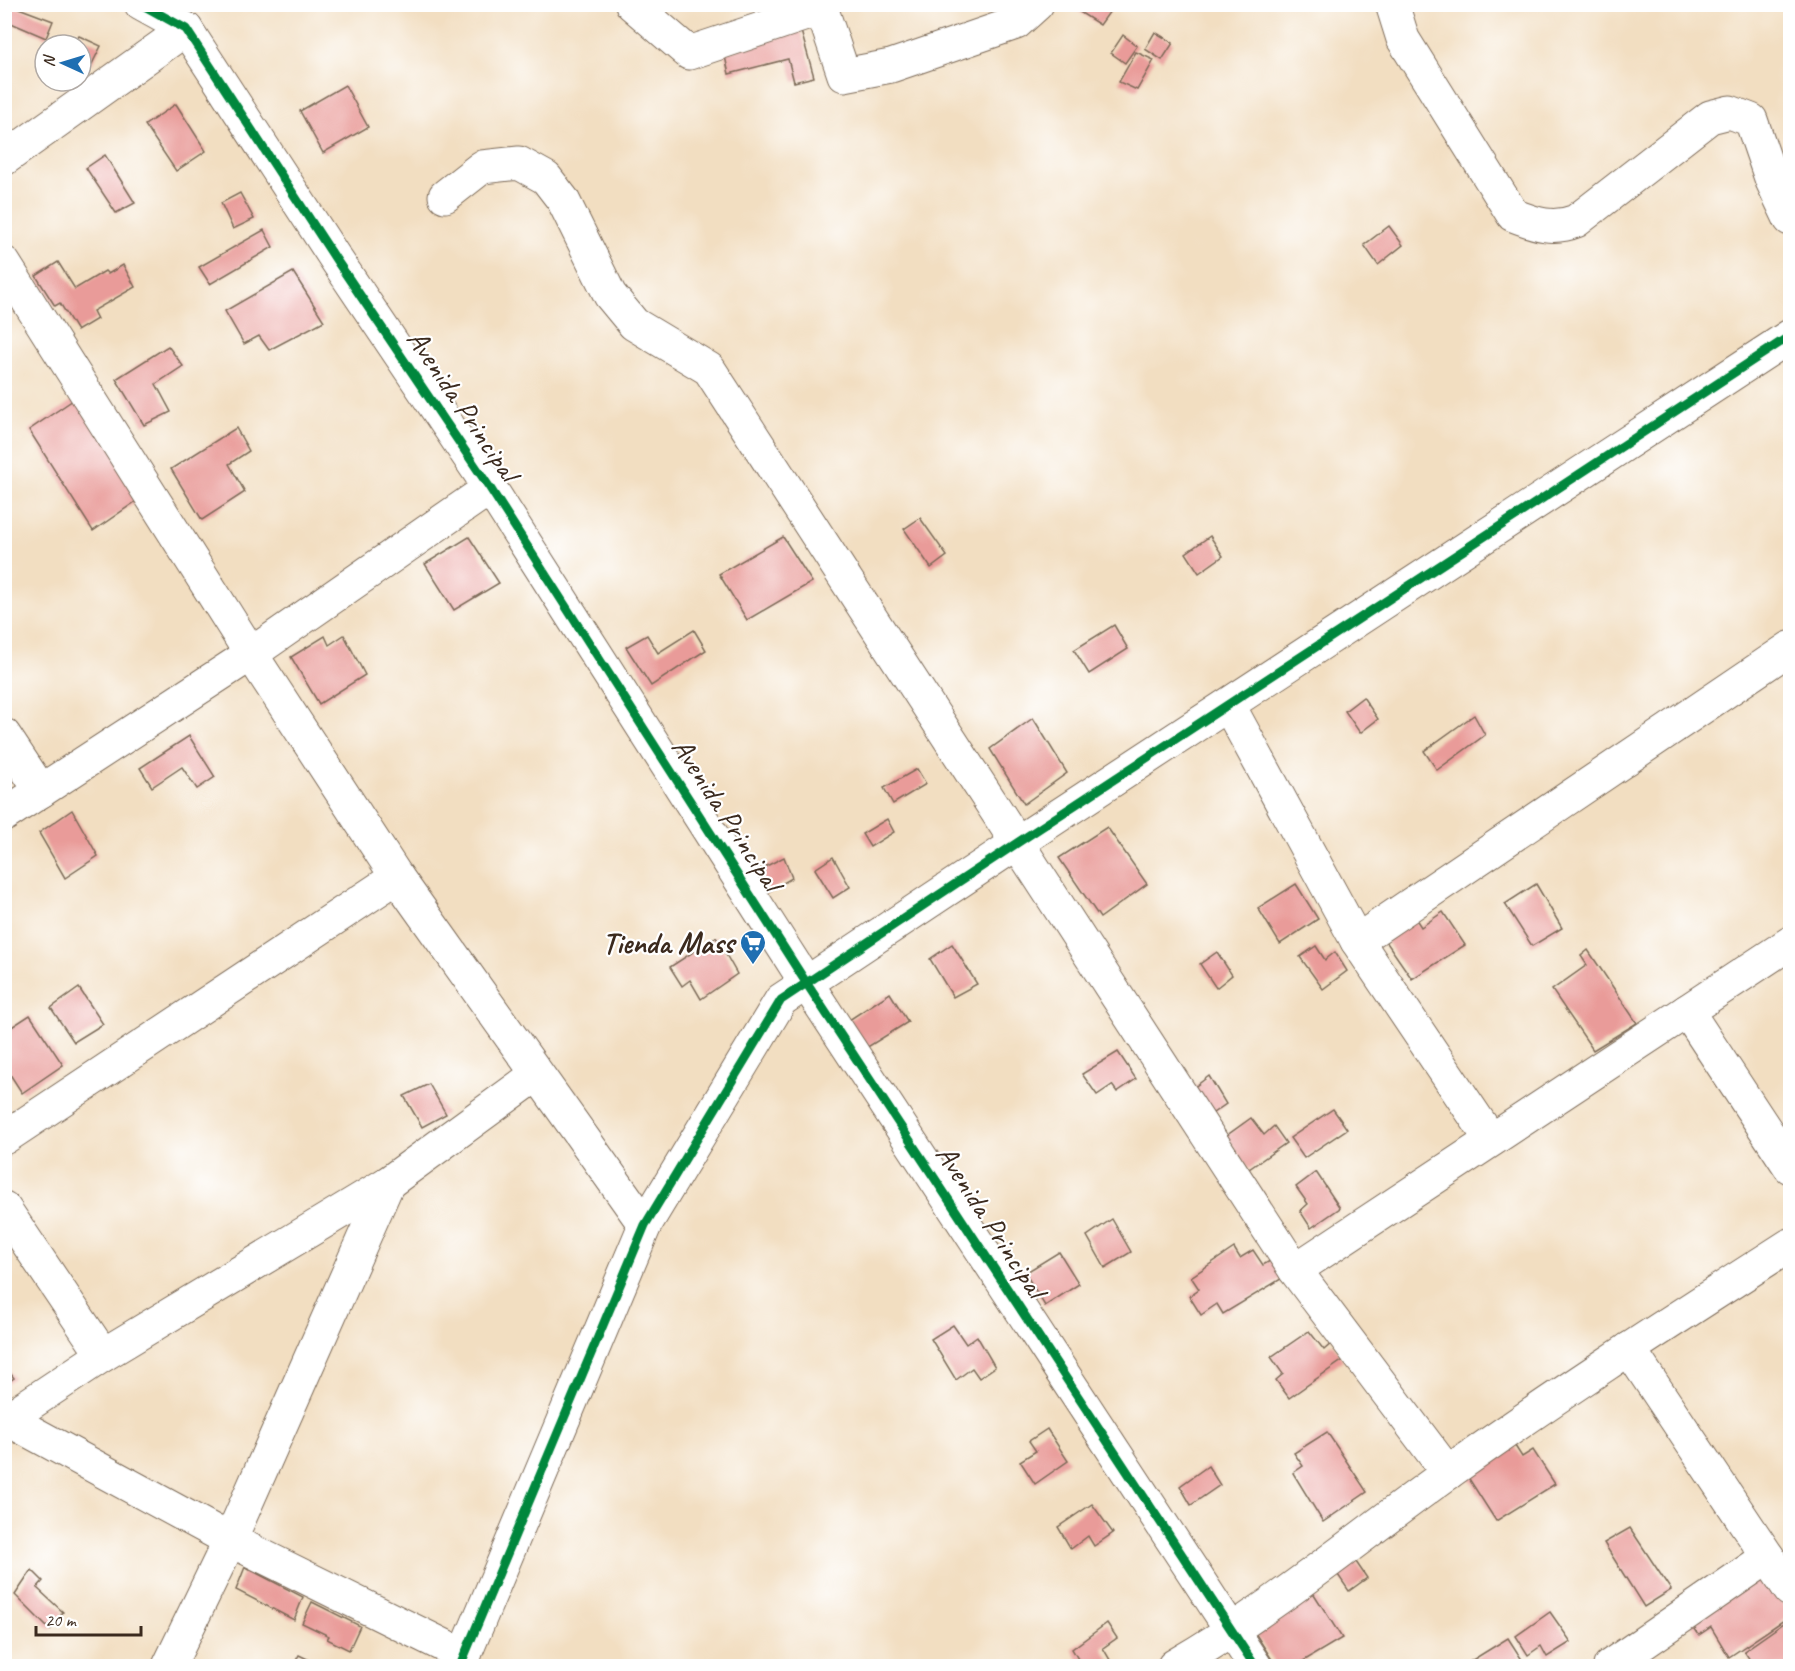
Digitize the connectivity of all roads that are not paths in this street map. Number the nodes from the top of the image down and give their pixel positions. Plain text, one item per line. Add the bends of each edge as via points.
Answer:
1 (141, 4) edge
2 (632, 4) edge
3 (1037, 4) edge
4 (1392, 4) edge
5 (820, 7) edge
6 (186, 29) junction
7 (1791, 153) edge
8 (4, 159) edge
9 (1772, 181) junction
10 (445, 196) dead end
11 (1791, 219) edge
12 (4, 263) edge
13 (1791, 336) edge
14 (490, 488) junction
15 (1791, 648) edge
16 (251, 654) junction
17 (1228, 705) junction
18 (4, 735) edge
19 (41, 791) junction
20 (4, 815) edge
21 (1017, 843) junction
22 (397, 877) junction
23 (1357, 941) junction
24 (1791, 944) edge
25 (807, 984) junction
26 (1687, 1011) junction
27 (536, 1075) junction
28 (4, 1138) edge
29 (1491, 1140) junction
30 (1791, 1167) edge
31 (388, 1183) junction
32 (4, 1208) edge
33 (645, 1225) junction
34 (1791, 1245) edge
35 (1295, 1270) junction
36 (1629, 1349) junction
37 (103, 1355) junction
38 (6, 1420) edge
39 (1448, 1473) junction
40 (230, 1540) junction
41 (1768, 1557) junction
42 (1791, 1590) edge
43 (1233, 1632) junction
44 (462, 1661) edge
45 (169, 1666) edge
46 (1174, 1666) edge
47 (1255, 1666) edge
48 (1610, 1666) edge

1 - 6 street, Avenida Principal
2 - 5 street via 689,53
3 - 5 street via 1016,23 891,66 844,75
4 - 9 street via 1403,39 1513,215 1560,228 1576,221 1710,117 1730,112 1751,120
6 - 8 street
6 - 14 street, Avenida Principal
7 - 9 street
9 - 11 street
10 - 21 street via 482,167 519,163 546,178 563,200 610,295 634,324 709,369
12 - 16 street
13 - 17 street
14 - 16 street
14 - 25 street, Avenida Principal
15 - 23 street
16 - 19 street
16 - 22 street
17 - 21 street
17 - 23 street
18 - 19 street
19 - 20 street
21 - 25 street
21 - 35 street
22 - 27 street
22 - 28 street
23 - 29 street
24 - 26 street
25 - 33 street via 781,1000
25 - 43 street, Avenida Principal
26 - 29 street
26 - 30 street
27 - 31 street
27 - 33 street
29 - 35 street
31 - 37 street
31 - 40 street
32 - 37 street
33 - 44 street
34 - 36 street
35 - 39 street
36 - 39 street
36 - 41 street
37 - 38 street
38 - 40 street
39 - 43 street
40 - 44 street
40 - 45 street
41 - 42 street
41 - 48 street
43 - 46 street
43 - 47 street, Avenida Principal

